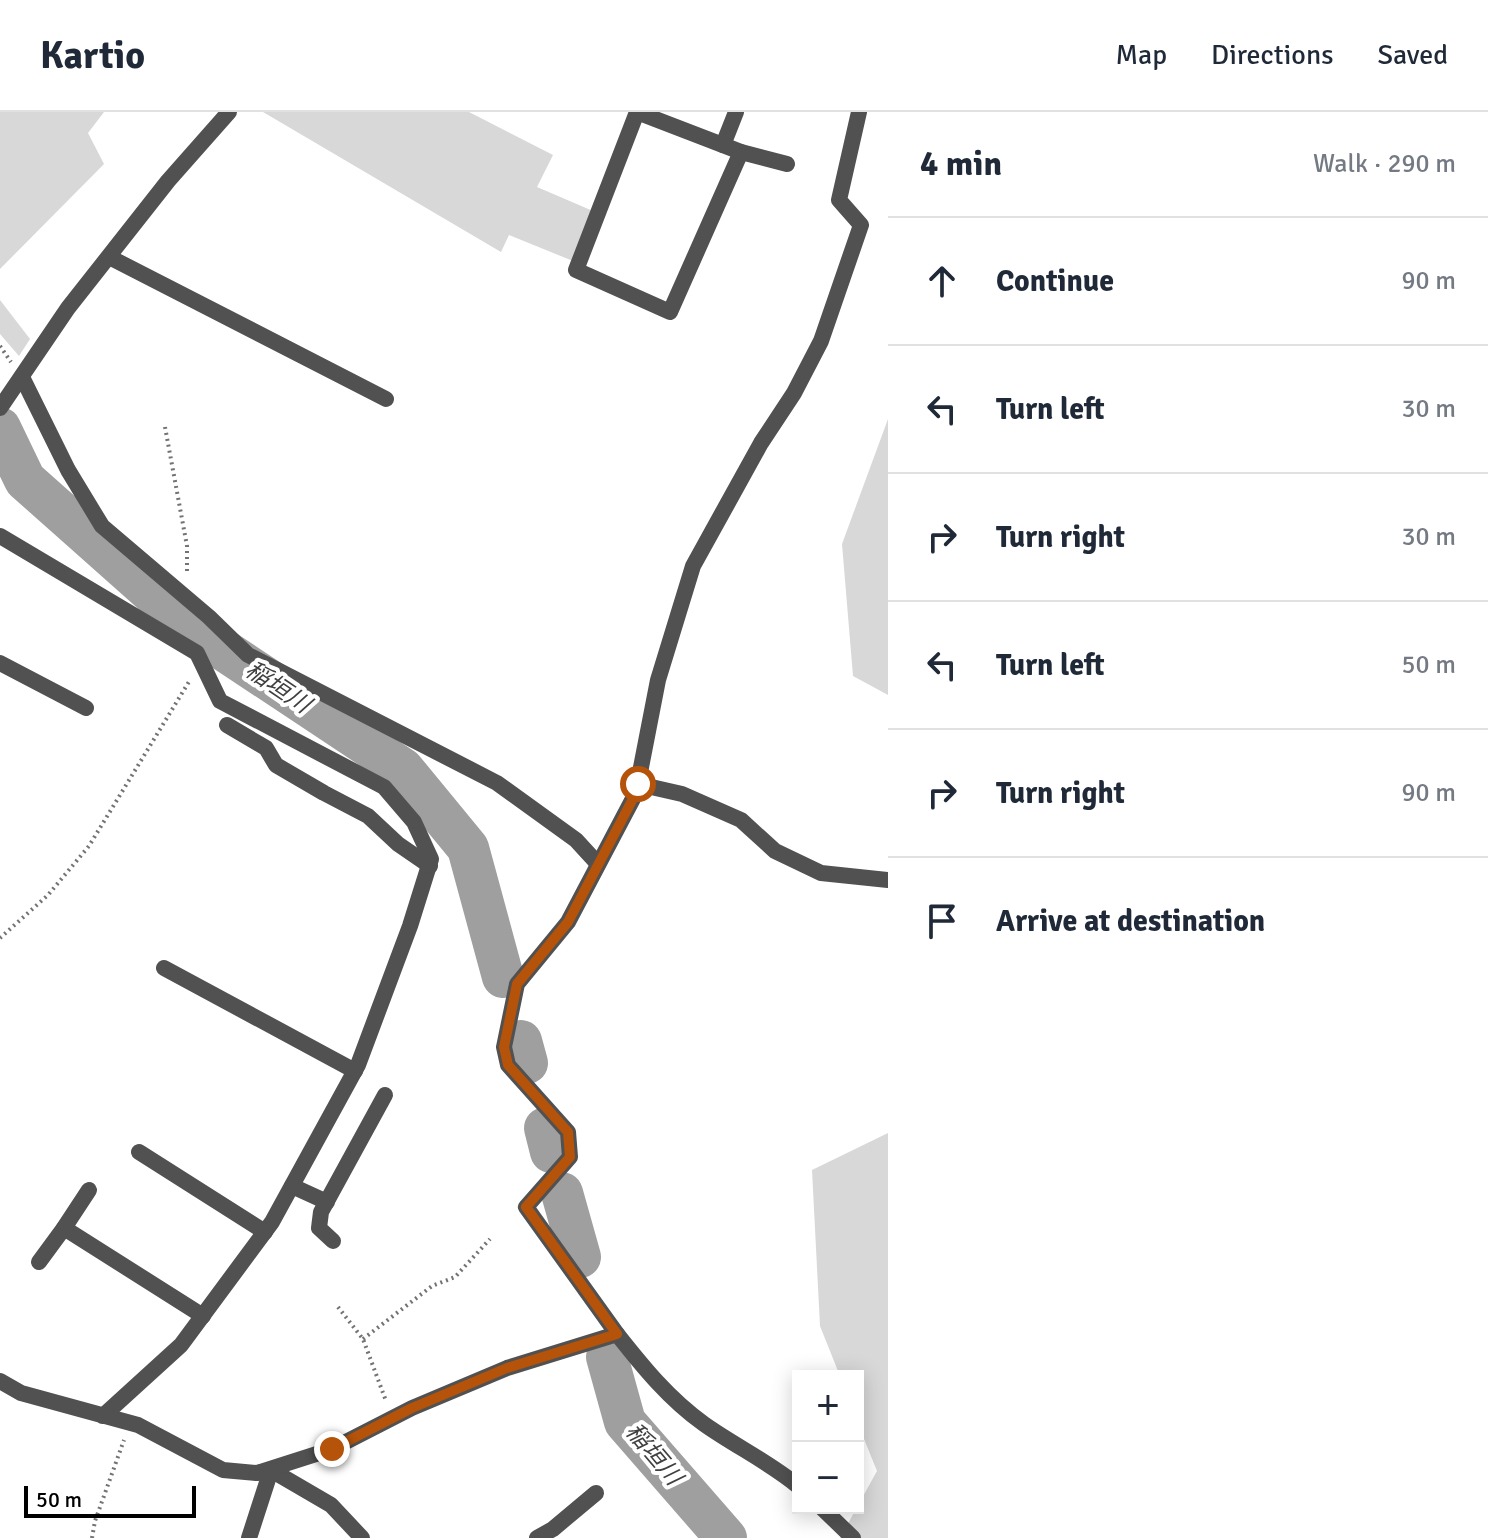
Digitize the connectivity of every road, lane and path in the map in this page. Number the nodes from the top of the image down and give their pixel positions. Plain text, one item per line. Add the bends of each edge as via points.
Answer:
1 (229, 112) edge
2 (637, 112) edge
3 (736, 112) edge
4 (859, 112) edge
5 (723, 145) junction
6 (741, 152) junction
7 (787, 164) dead end
8 (109, 257) junction
9 (22, 377) junction
10 (386, 399) dead end
11 (0, 408) edge
12 (165, 427) dead end
13 (0, 536) edge
14 (188, 599) junction
15 (201, 661) junction
16 (0, 663) edge
17 (86, 708) dead end
18 (227, 725) dead end
19 (638, 784) junction
20 (598, 864) junction
21 (430, 866) junction
22 (888, 880) edge
23 (0, 938) edge
24 (164, 968) dead end
25 (355, 1071) junction
26 (385, 1095) dead end
27 (139, 1152) dead end
28 (292, 1186) junction
29 (89, 1190) dead end
30 (327, 1202) junction
31 (64, 1228) junction
32 (265, 1232) junction
33 (490, 1239) dead end
34 (333, 1241) dead end
35 (39, 1262) dead end
36 (338, 1307) dead end
37 (203, 1316) junction
38 (617, 1334) junction
39 (363, 1339) junction
40 (0, 1381) edge
41 (103, 1416) junction
42 (392, 1418) junction
43 (130, 1423) junction
44 (264, 1471) junction
45 (792, 1481) edge
46 (596, 1493) dead end
47 (828, 1514) edge
48 (92, 1538) edge
49 (249, 1538) edge
50 (362, 1538) edge
51 (537, 1538) edge
52 (853, 1538) edge

1 - 8 street
2 - 5 street
2 - 6 street via 576,270 670,312
3 - 5 street
4 - 19 street via 839,200 861,225 821,341 693,566 658,680
5 - 6 street
6 - 7 street
8 - 9 street
8 - 10 street
9 - 11 street
9 - 14 street via 102,526
12 - 14 path via 187,546
13 - 15 street via 197,653
14 - 20 street via 248,655 497,783 576,840
15 - 21 street via 220,701 384,787 414,822
15 - 23 path via 89,846 48,895
16 - 17 street
18 - 21 street via 266,748 276,765 368,816
19 - 20 street
19 - 22 street via 682,794 741,820 775,851 821,873
20 - 38 street via 568,922 517,984 504,1047 508,1065 568,1132 570,1157 526,1207
21 - 25 street
24 - 25 street
25 - 28 street
26 - 30 street
27 - 32 street
28 - 30 street
28 - 32 street
29 - 31 street
30 - 34 street via 319,1228
31 - 35 street
31 - 37 street
32 - 37 street
33 - 39 path via 455,1277 432,1286
36 - 39 path
37 - 41 street via 181,1345
38 - 42 street via 507,1368
38 - 45 street via 656,1383 703,1424
39 - 42 path
40 - 41 street via 21,1393
41 - 43 street
42 - 44 street via 332,1449
43 - 44 street via 223,1470
43 - 48 path
44 - 49 street
44 - 50 street via 331,1505
46 - 51 street
47 - 52 street

